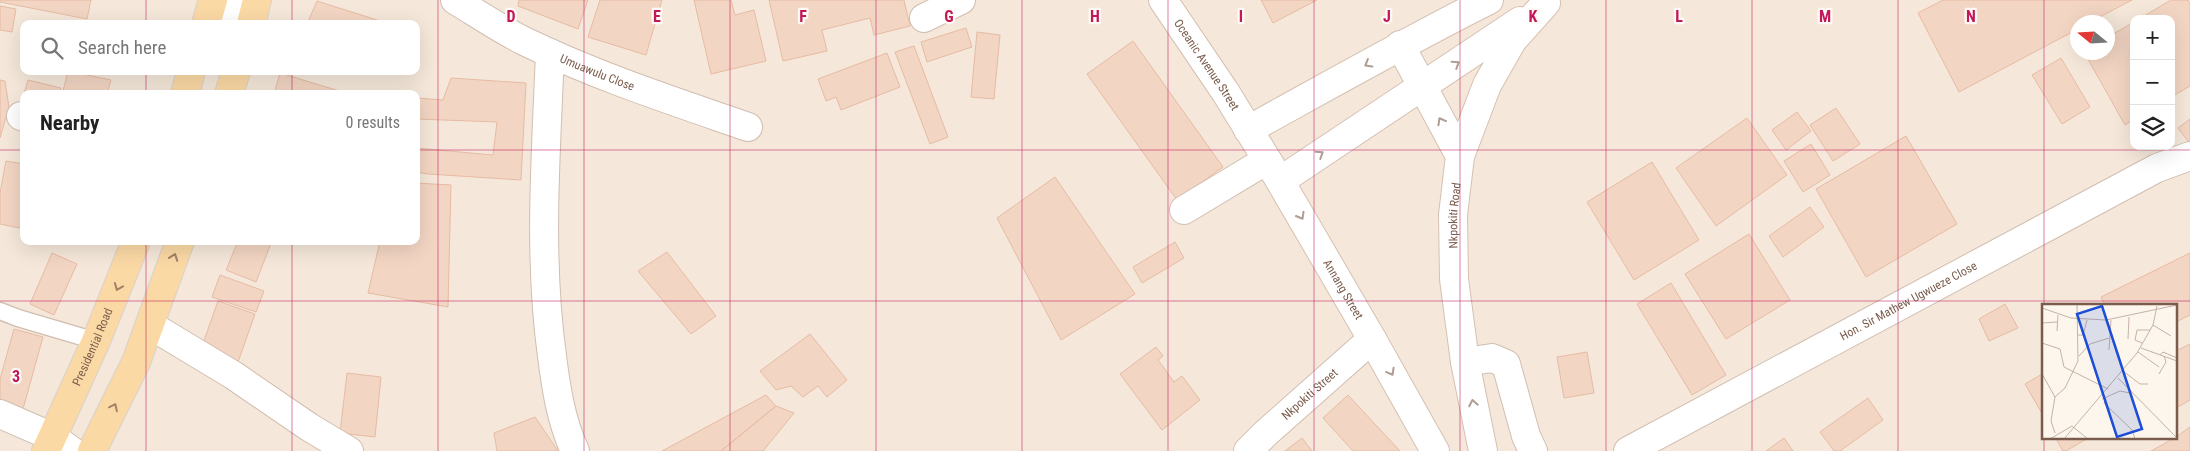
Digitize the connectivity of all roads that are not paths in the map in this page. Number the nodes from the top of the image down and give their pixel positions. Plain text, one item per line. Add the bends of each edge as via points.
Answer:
1 (456, 0) edge
2 (961, 0) edge
3 (1163, 0) edge
4 (1489, 0) edge
5 (1548, 2) edge
6 (210, 10) edge
7 (254, 14) edge
8 (924, 18) dead end
9 (1400, 45) junction
10 (550, 53) junction
11 (191, 75) edge
12 (235, 75) edge
13 (1421, 87) junction
14 (185, 90) edge
15 (230, 90) edge
16 (748, 127) dead end
17 (1248, 130) junction
18 (1460, 156) junction
19 (2190, 156) edge
20 (1273, 170) junction
21 (1184, 210) dead end
22 (134, 245) edge
23 (179, 245) edge
24 (0, 311) edge
25 (150, 325) junction
26 (1372, 338) junction
27 (96, 341) junction
28 (1465, 362) junction
29 (0, 414) edge
30 (57, 446) edge
31 (92, 451) edge
32 (349, 451) edge
33 (575, 451) edge
34 (1248, 451) edge
35 (1435, 451) edge
36 (1483, 451) edge
37 (1533, 451) edge
38 (1628, 451) edge

1 - 10 street, Umuawulu Close via 500,29
2 - 8 street
3 - 17 street, Oceanic Avenue Street
4 - 9 street
13 -> 5 street
5 - 18 street, Nkpokiti Road via 1512,41 1492,76
6 - 7 street
9 - 13 street
9 -> 17 street
10 - 16 street, Umuawulu Close via 612,79
10 - 33 street via 544,212 548,324 558,400
11 - 14 main road
12 - 15 main road
18 -> 13 street
20 -> 13 street
17 - 20 street, Annang Street
18 - 28 street, Nkpokiti Road via 1453,215 1454,279
19 - 38 street, Hon. Sir Mathew Ugwueze Close via 2157,168
20 - 21 street
20 -> 26 street, Annang Street
22 -> 27 main road, Presidential Road
25 -> 23 main road
24 - 27 lane
31 -> 25 main road via 136,362
25 - 32 street
26 - 34 street, Nkpokiti Street
26 -> 35 street, Annang Street
27 - 30 main road, Presidential Road
36 -> 28 street, Nkpokiti Road
28 - 37 street via 1492,358 1506,364
29 - 30 street

